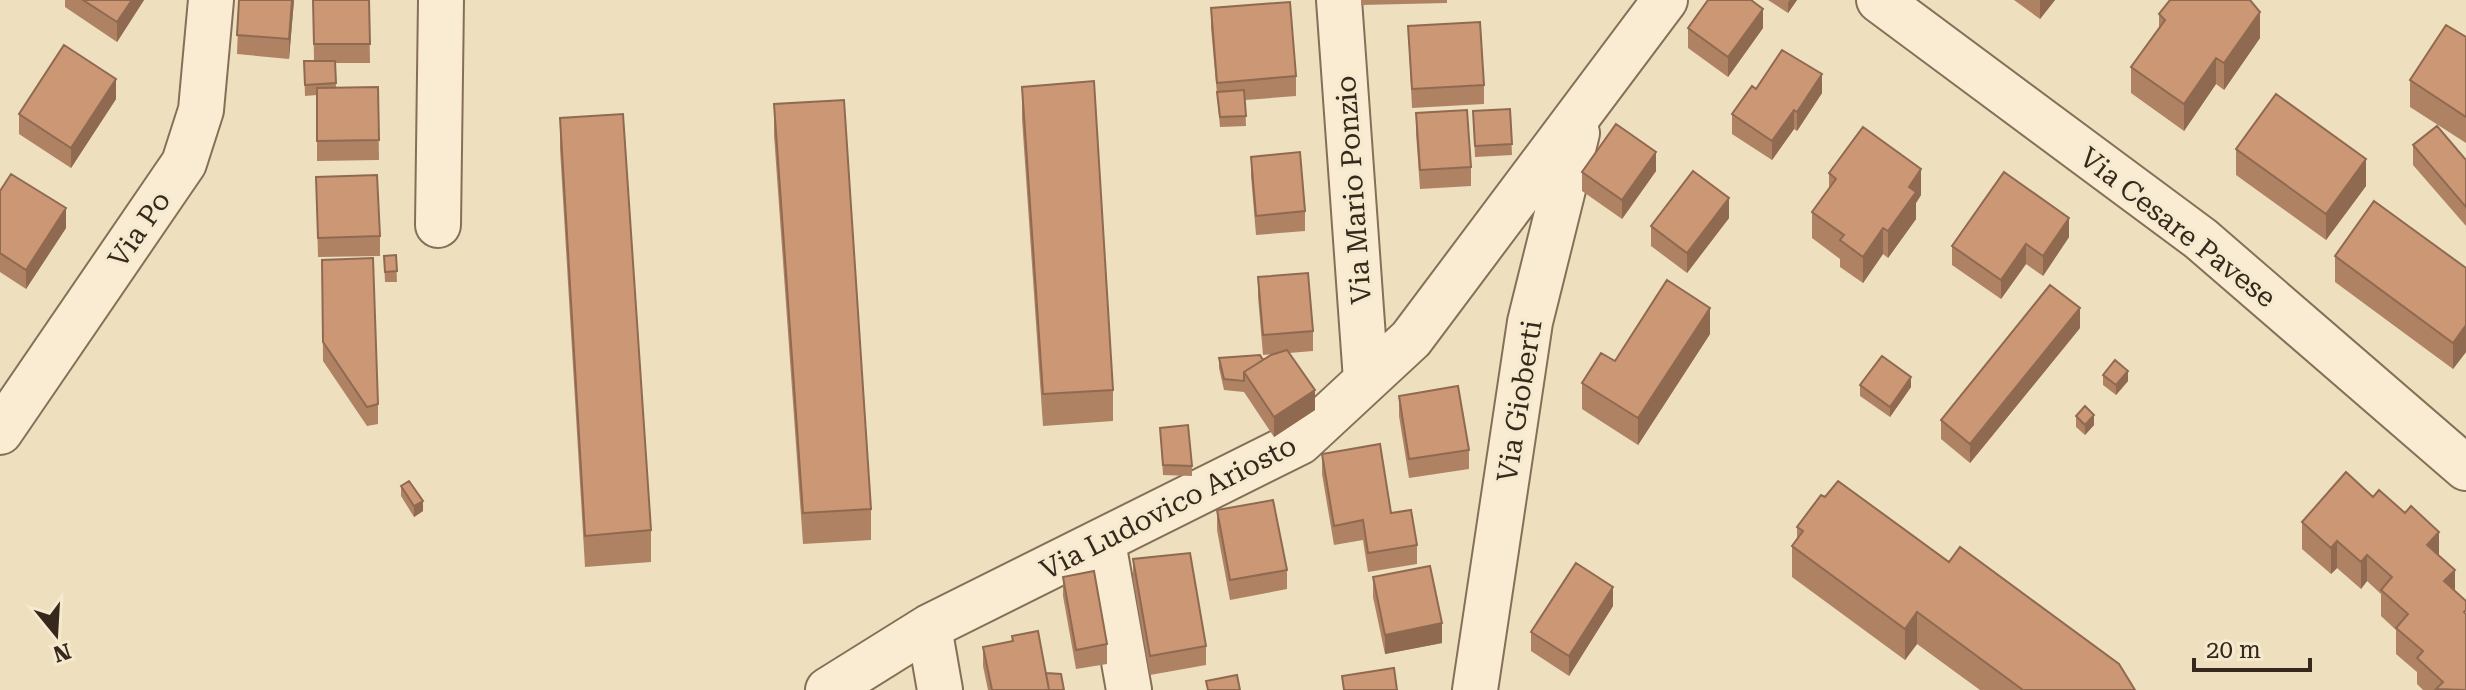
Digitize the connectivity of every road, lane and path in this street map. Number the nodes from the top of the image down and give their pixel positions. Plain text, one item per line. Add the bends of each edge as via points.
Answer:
1 (211, 0) edge
2 (441, 0) edge
3 (1339, 0) edge
4 (1665, 0) edge
5 (1879, 0) edge
6 (1581, 115) junction
7 (438, 225) dead end
8 (1366, 380) junction
9 (0, 432) edge
10 (2466, 468) edge
11 (1103, 542) junction
12 (929, 627) junction
13 (828, 690) edge
14 (940, 690) edge
15 (1129, 690) edge
16 (1475, 690) edge

1 - 9 street, Via Po via 201,110 184,163
2 - 7 street
3 - 8 street, Via Mario Ponzio
4 - 6 street, Via Ludovico Ariosto
5 - 10 street, Via Cesare Pavese via 2201,239
6 - 8 street, Via Ludovico Ariosto via 1411,339
6 - 16 street, Via Gioberti via 1530,322
8 - 11 street, Via Ludovico Ariosto via 1300,442
11 - 12 street, Via Ludovico Ariosto
11 - 15 street
12 - 13 street, Via Ludovico Ariosto
12 - 14 street

